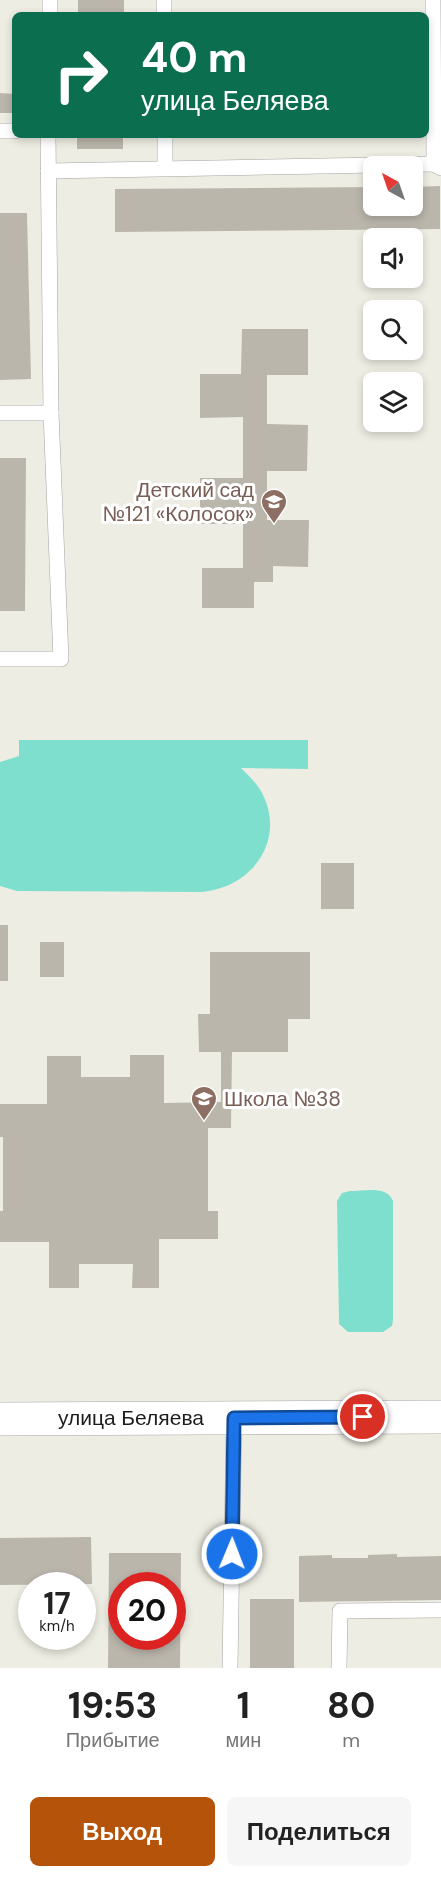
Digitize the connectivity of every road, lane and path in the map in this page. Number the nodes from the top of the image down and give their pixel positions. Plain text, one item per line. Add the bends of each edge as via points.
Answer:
1 (433, 0) edge
2 (48, 138) edge
3 (165, 138) edge
4 (437, 166) edge
5 (165, 168) junction
6 (48, 171) junction
7 (0, 413) edge
8 (51, 413) junction
9 (0, 659) edge
10 (441, 1417) edge
11 (234, 1418) junction
12 (0, 1419) edge
13 (441, 1610) edge
14 (230, 1668) edge
15 (339, 1668) edge

1 - 4 lane
2 - 6 lane
3 - 5 lane
4 - 5 lane
5 - 6 lane
6 - 8 lane
7 - 8 lane
8 - 9 lane via 61,659
10 - 11 street, улица Беляева
11 - 12 street, улица Беляева
11 - 14 lane
13 - 15 lane via 340,1611

